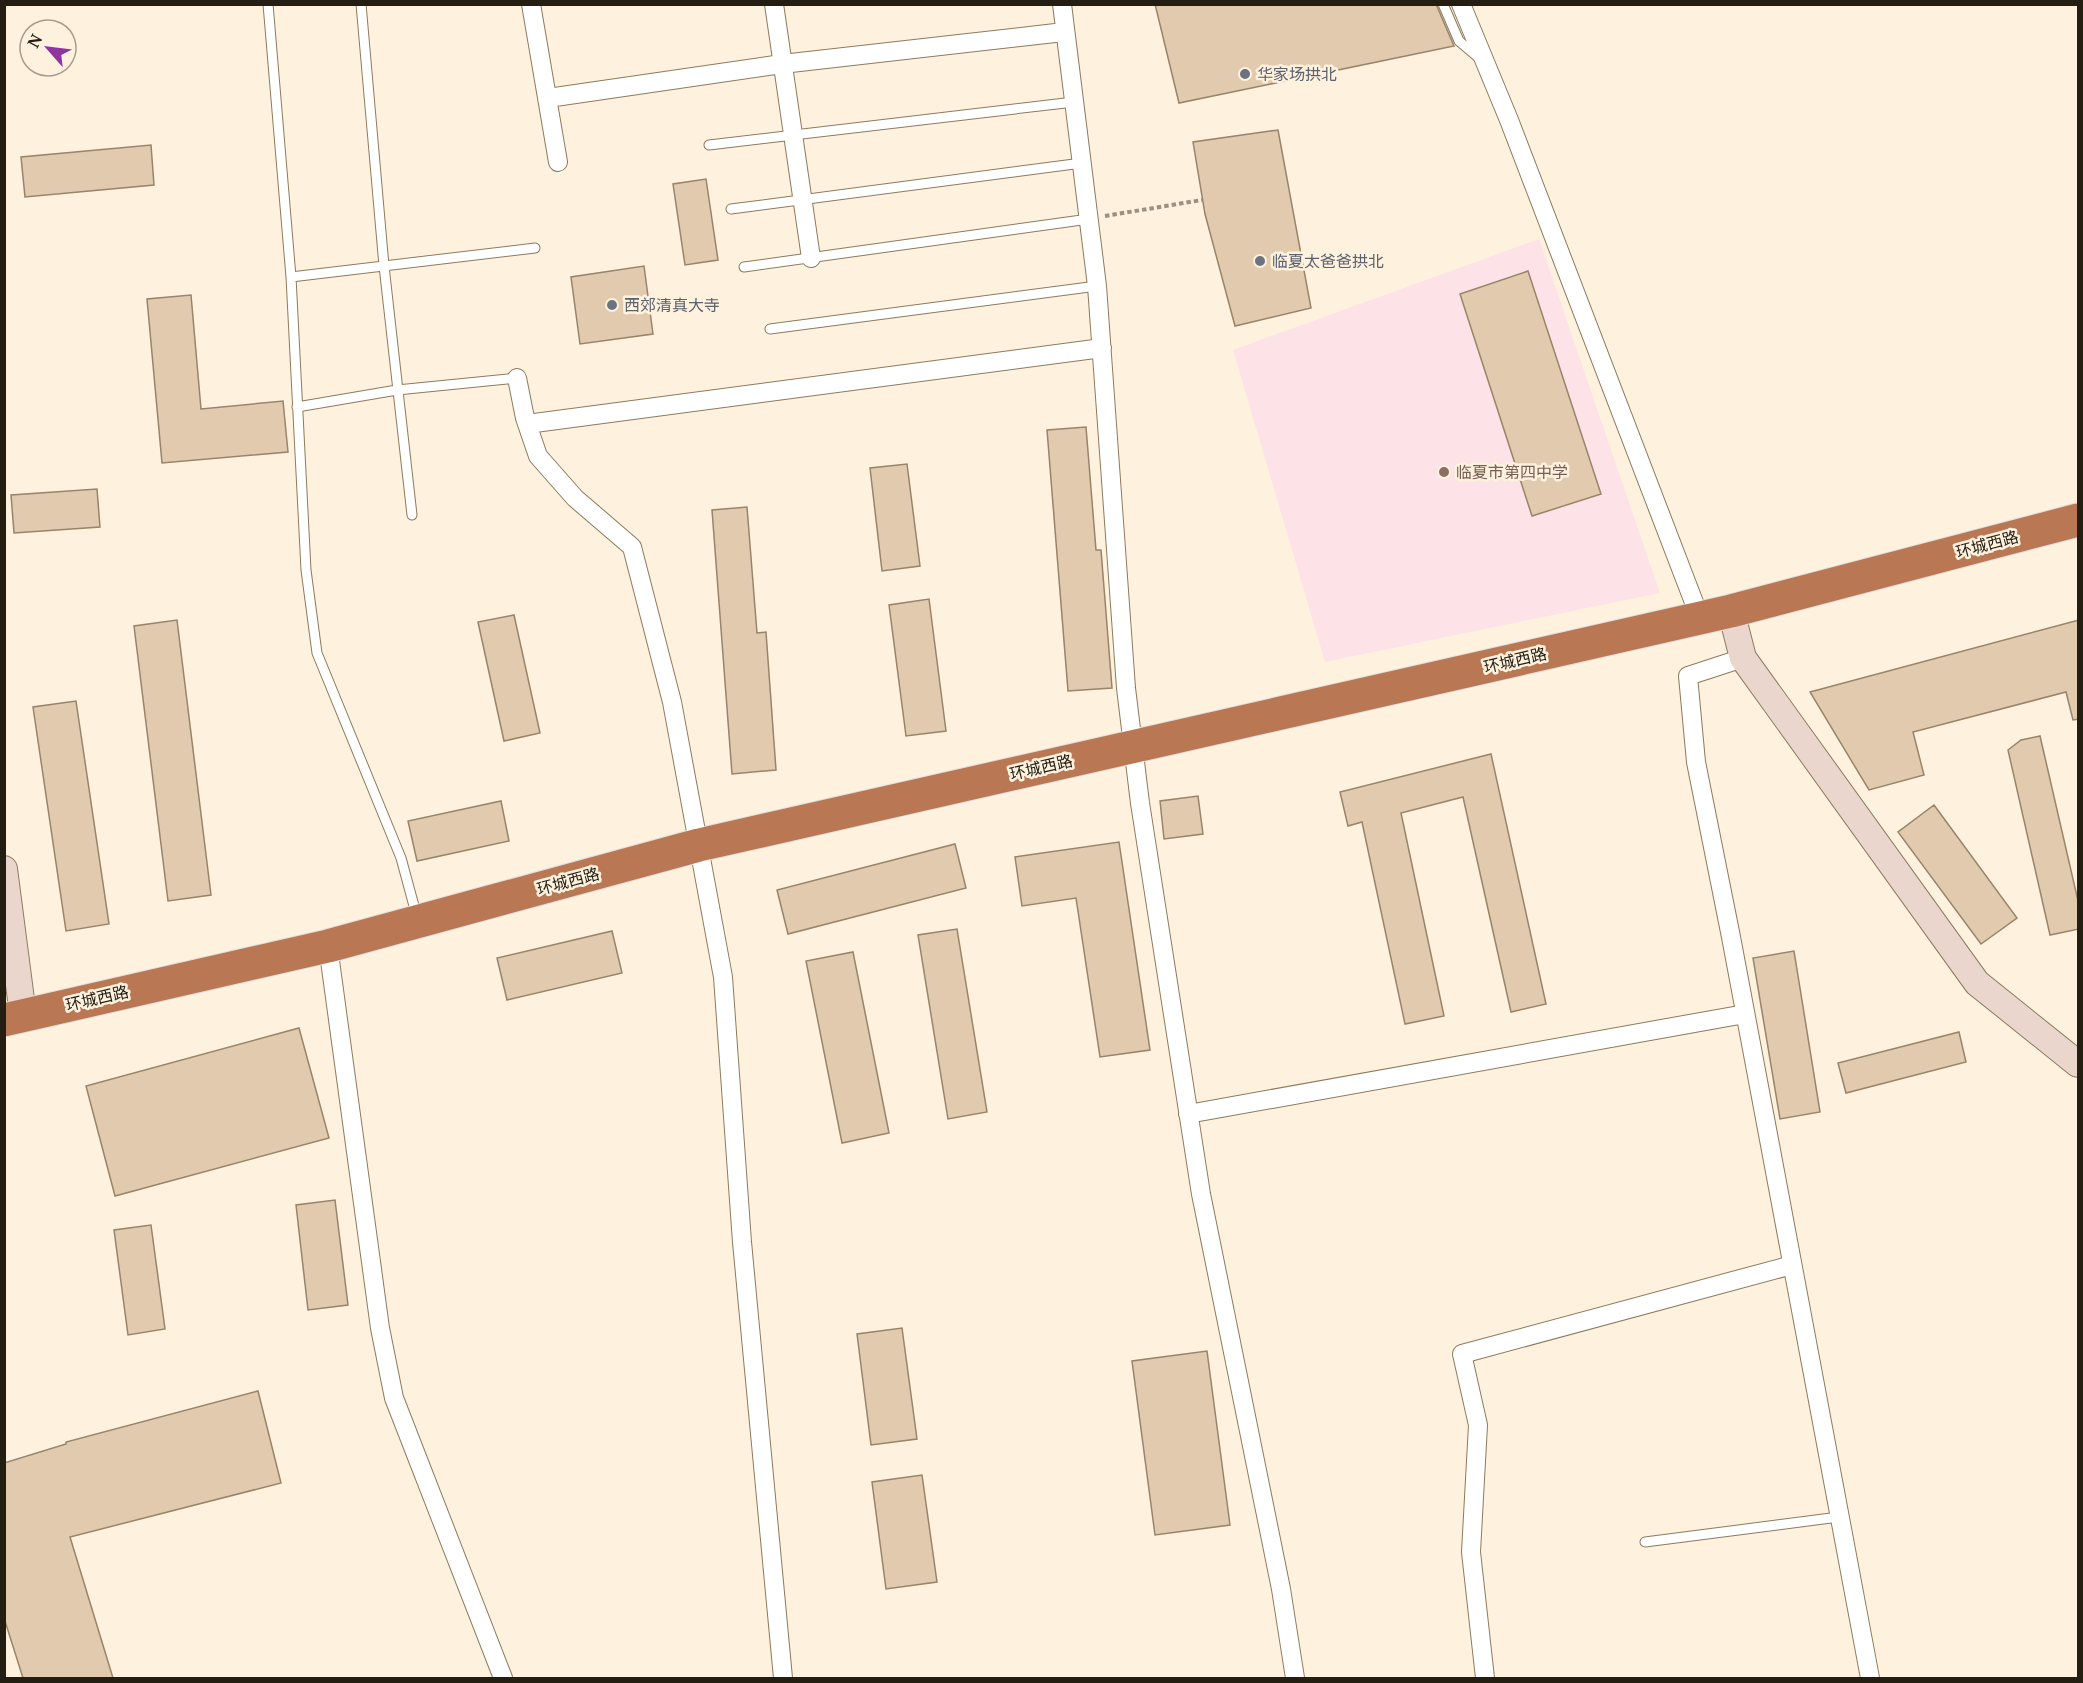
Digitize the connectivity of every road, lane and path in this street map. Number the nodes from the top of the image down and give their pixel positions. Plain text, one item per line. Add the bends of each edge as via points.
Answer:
1 (268, 4) edge
2 (361, 4) edge
3 (531, 4) edge
4 (774, 4) edge
5 (1062, 4) edge
6 (1443, 4) edge
7 (1461, 4) edge
8 (1065, 32) junction
9 (1485, 63) junction
10 (782, 64) junction
11 (548, 98) junction
12 (1074, 102) junction
13 (792, 135) junction
14 (709, 145) dead end
15 (558, 162) dead end
16 (1082, 163) junction
17 (802, 200) junction
18 (1202, 200) dead end
19 (731, 209) dead end
20 (1089, 219) junction
21 (535, 248) dead end
22 (811, 258) junction
23 (384, 266) junction
24 (744, 267) dead end
25 (291, 277) junction
26 (1097, 286) junction
27 (770, 329) dead end
28 (1102, 348) junction
29 (517, 378) joint
30 (397, 390) junction
31 (297, 407) junction
32 (528, 424) junction
33 (412, 515) dead end
34 (2079, 520) edge
35 (1715, 615) junction
36 (1743, 658) junction
37 (1135, 745) junction
38 (699, 845) junction
39 (4, 869) edge
40 (418, 921) junction
41 (328, 946) junction
42 (1745, 1014) junction
43 (14, 1017) edge
44 (2079, 1064) edge
45 (1188, 1114) junction
46 (1792, 1265) junction
47 (1839, 1517) junction
48 (1645, 1542) dead end
49 (503, 1678) edge
50 (783, 1678) edge
51 (1295, 1678) edge
52 (1485, 1678) edge
53 (1870, 1678) edge

1 - 25 lane
2 - 23 lane
3 - 11 street
4 - 10 street
5 - 8 street
6 - 9 lane via 1458,41
7 - 9 street
8 - 10 street
8 - 12 street
9 - 35 street via 1576,292
10 - 11 street
10 - 13 street
11 - 15 street
12 - 13 lane
12 - 16 street
13 - 14 lane
13 - 17 street
16 - 17 lane
16 - 20 street
17 - 19 lane
17 - 22 street
18 - 20 path
20 - 22 lane
20 - 26 street
21 - 23 lane
22 - 24 lane
23 - 25 lane
23 - 30 lane
25 - 31 lane
26 - 27 lane
26 - 28 street
28 - 32 street
28 - 37 street via 1126,688
29 - 30 lane
29 - 32 street
30 - 31 lane
30 - 33 lane
31 - 40 lane via 306,570 317,653 401,858
32 - 38 street via 538,456 575,498 632,547 672,702
34 - 35 highway, 环城西路
35 - 36 street
35 - 37 highway, 环城西路
36 - 42 street via 1688,676 1696,762
36 - 44 street via 1977,983
37 - 38 highway, 环城西路
37 - 45 street via 1140,803
38 - 40 highway, 环城西路
38 - 50 street via 723,977 742,1242
39 - 43 street
40 - 41 highway, 环城西路
41 - 43 highway, 环城西路
41 - 49 street via 380,1328 394,1398
42 - 45 street
42 - 46 street
45 - 51 street
46 - 47 street
46 - 52 street via 1462,1354 1478,1425 1471,1552
47 - 48 lane
47 - 53 street

